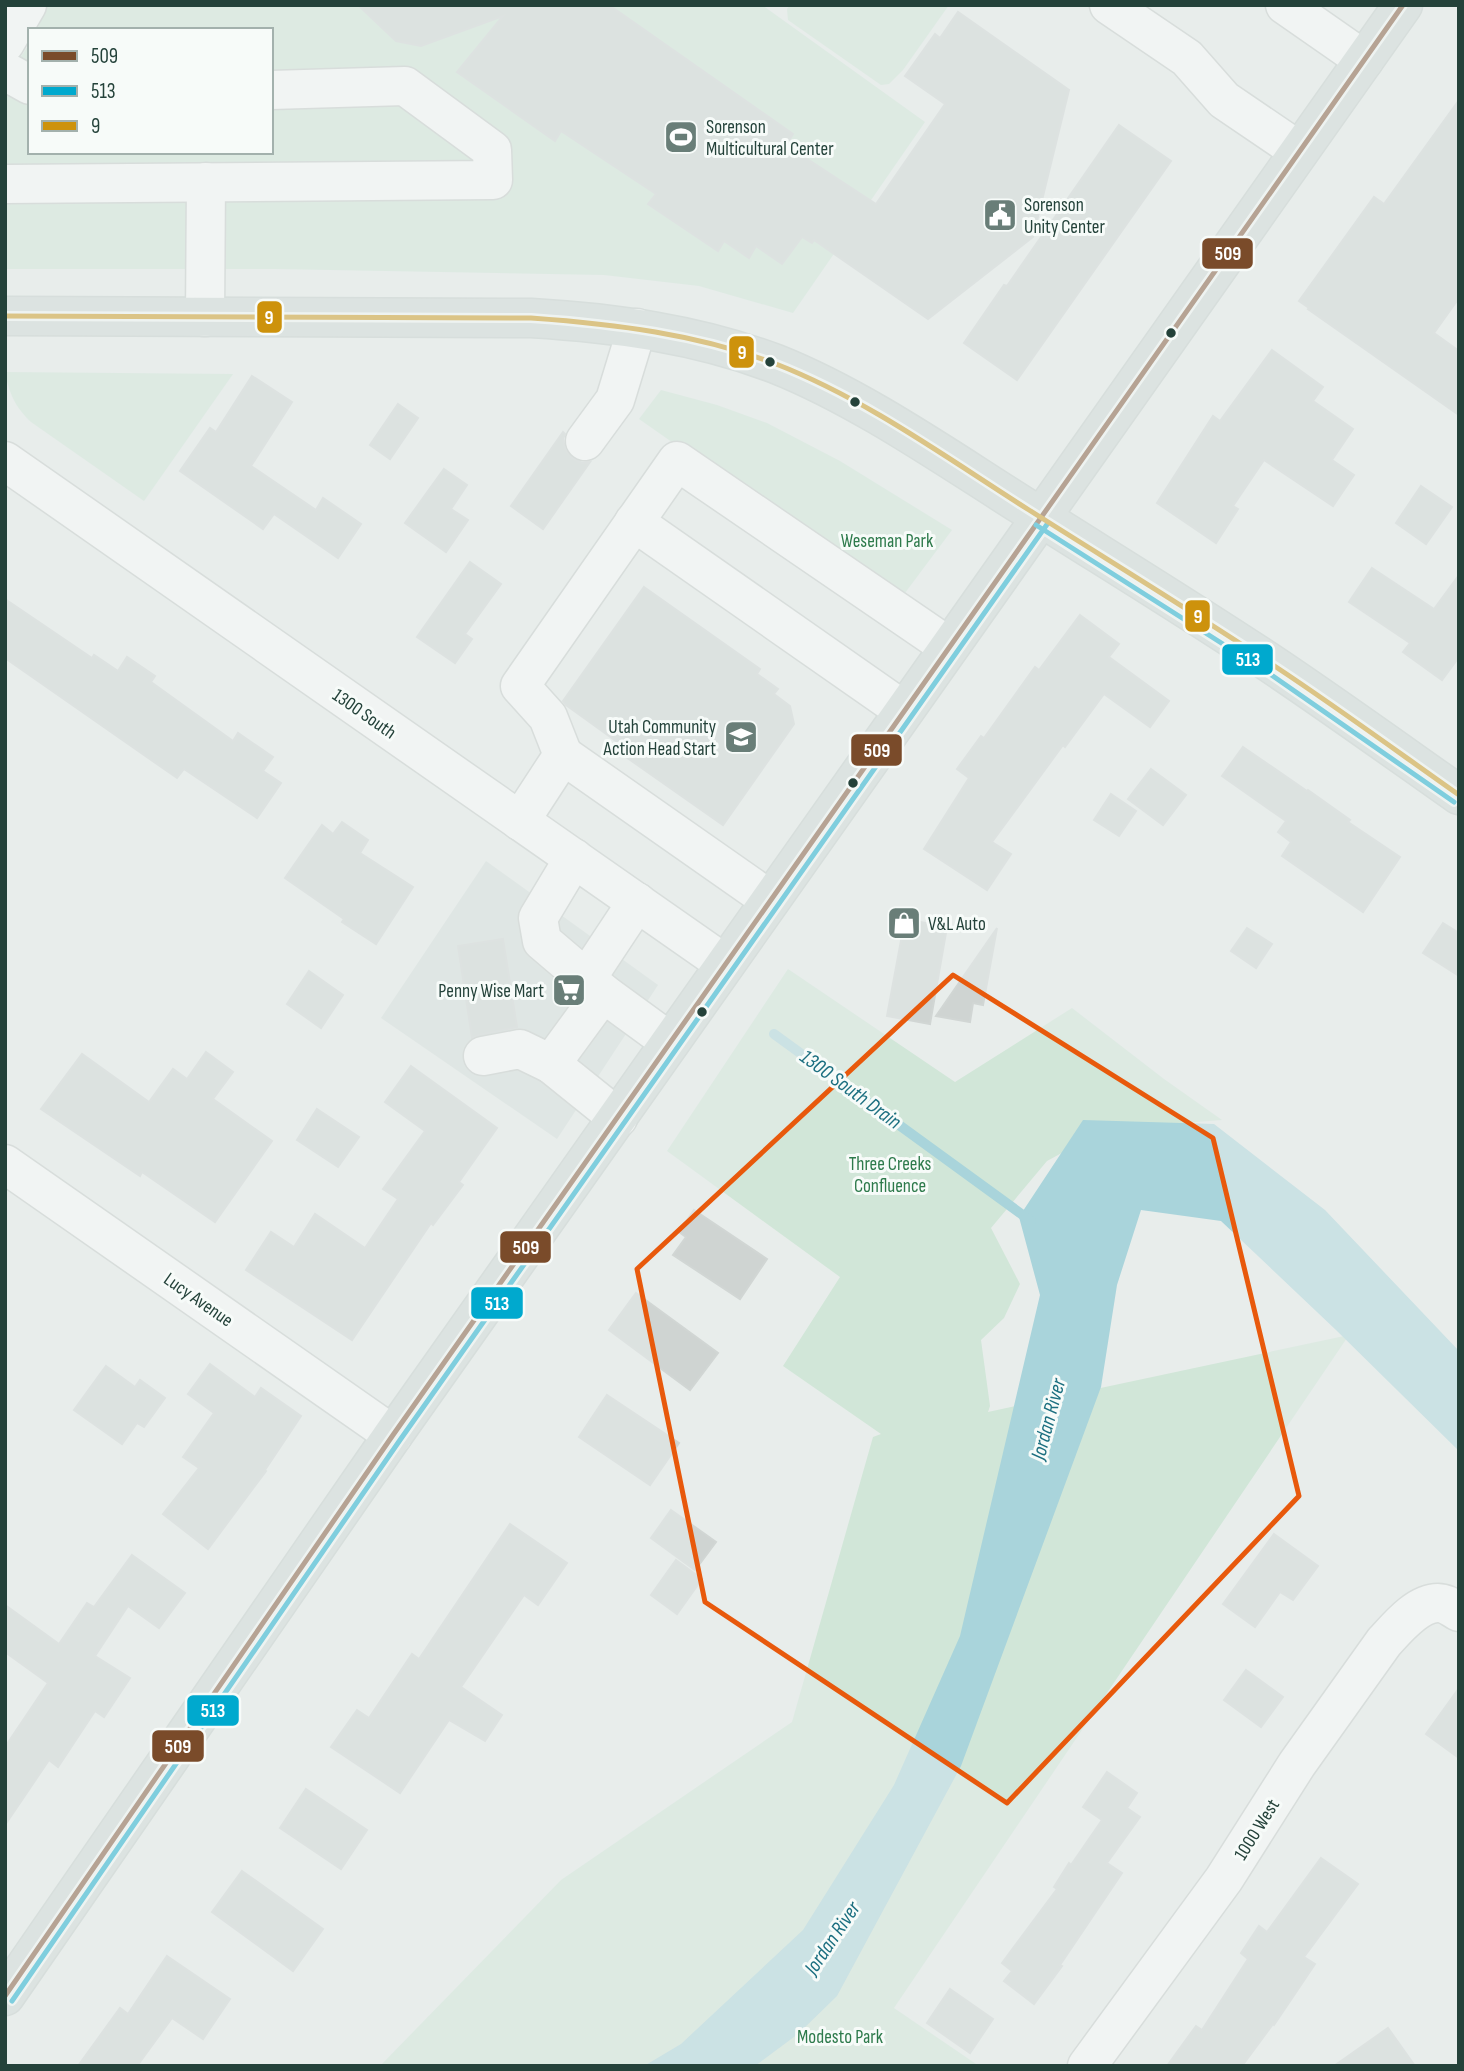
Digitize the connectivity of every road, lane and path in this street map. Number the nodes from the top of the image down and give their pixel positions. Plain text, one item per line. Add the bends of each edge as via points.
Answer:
1 (27, 5) edge
2 (1109, 5) edge
3 (1285, 5) edge
4 (1403, 5) edge
5 (5, 43) edge
6 (1364, 61) junction
7 (5, 71) edge
8 (28, 84) edge
9 (273, 90) edge
10 (1299, 151) junction
11 (206, 183) junction
12 (5, 184) edge
13 (5, 316) edge
14 (205, 317) junction
15 (636, 328) junction
16 (585, 441) dead end
17 (5, 461) edge
18 (1041, 518) junction
19 (634, 522) junction
20 (949, 647) junction
21 (903, 710) junction
22 (563, 755) junction
23 (1459, 795) edge
24 (520, 821) junction
25 (574, 858) junction
26 (770, 900) junction
27 (637, 902) junction
28 (725, 964) junction
29 (595, 986) junction
30 (670, 1042) junction
31 (483, 1056) dead end
32 (551, 1064) junction
33 (618, 1118) junction
34 (5, 1164) edge
35 (393, 1435) junction
36 (1447, 1607) edge
37 (5, 1996) edge
38 (1087, 2066) edge

1 - 5 street
2 - 10 street via 1187,58 1224,100
3 - 6 street
4 - 6 main road
6 - 10 main road
7 - 8 street
9 - 11 street via 405,86 492,150 493,180
10 - 18 main road
11 - 12 street
11 - 14 street
13 - 14 main road
14 - 15 main road via 531,318
15 - 16 street via 615,400
15 - 18 main road via 738,351 816,382
17 - 24 street, 1300 South
18 - 20 main road
18 - 23 main road via 1275,667
19 - 20 street via 677,461
19 - 21 street
19 - 22 street via 520,686 548,717
20 - 21 main road
21 - 26 main road
22 - 24 street
22 - 26 street
24 - 25 street, 1300 South
25 - 27 street, 1300 South
25 - 29 street via 538,918 542,942
26 - 28 main road
27 - 28 street, 1300 South
27 - 29 street
28 - 30 main road
29 - 30 street
29 - 32 street
30 - 33 main road
31 - 32 street via 520,1049
32 - 33 street
33 - 35 main road
34 - 35 street, Lucy Avenue
35 - 37 main road
36 - 38 street, 1000 West via 1418,1610 1384,1642 1297,1764 1224,1880

